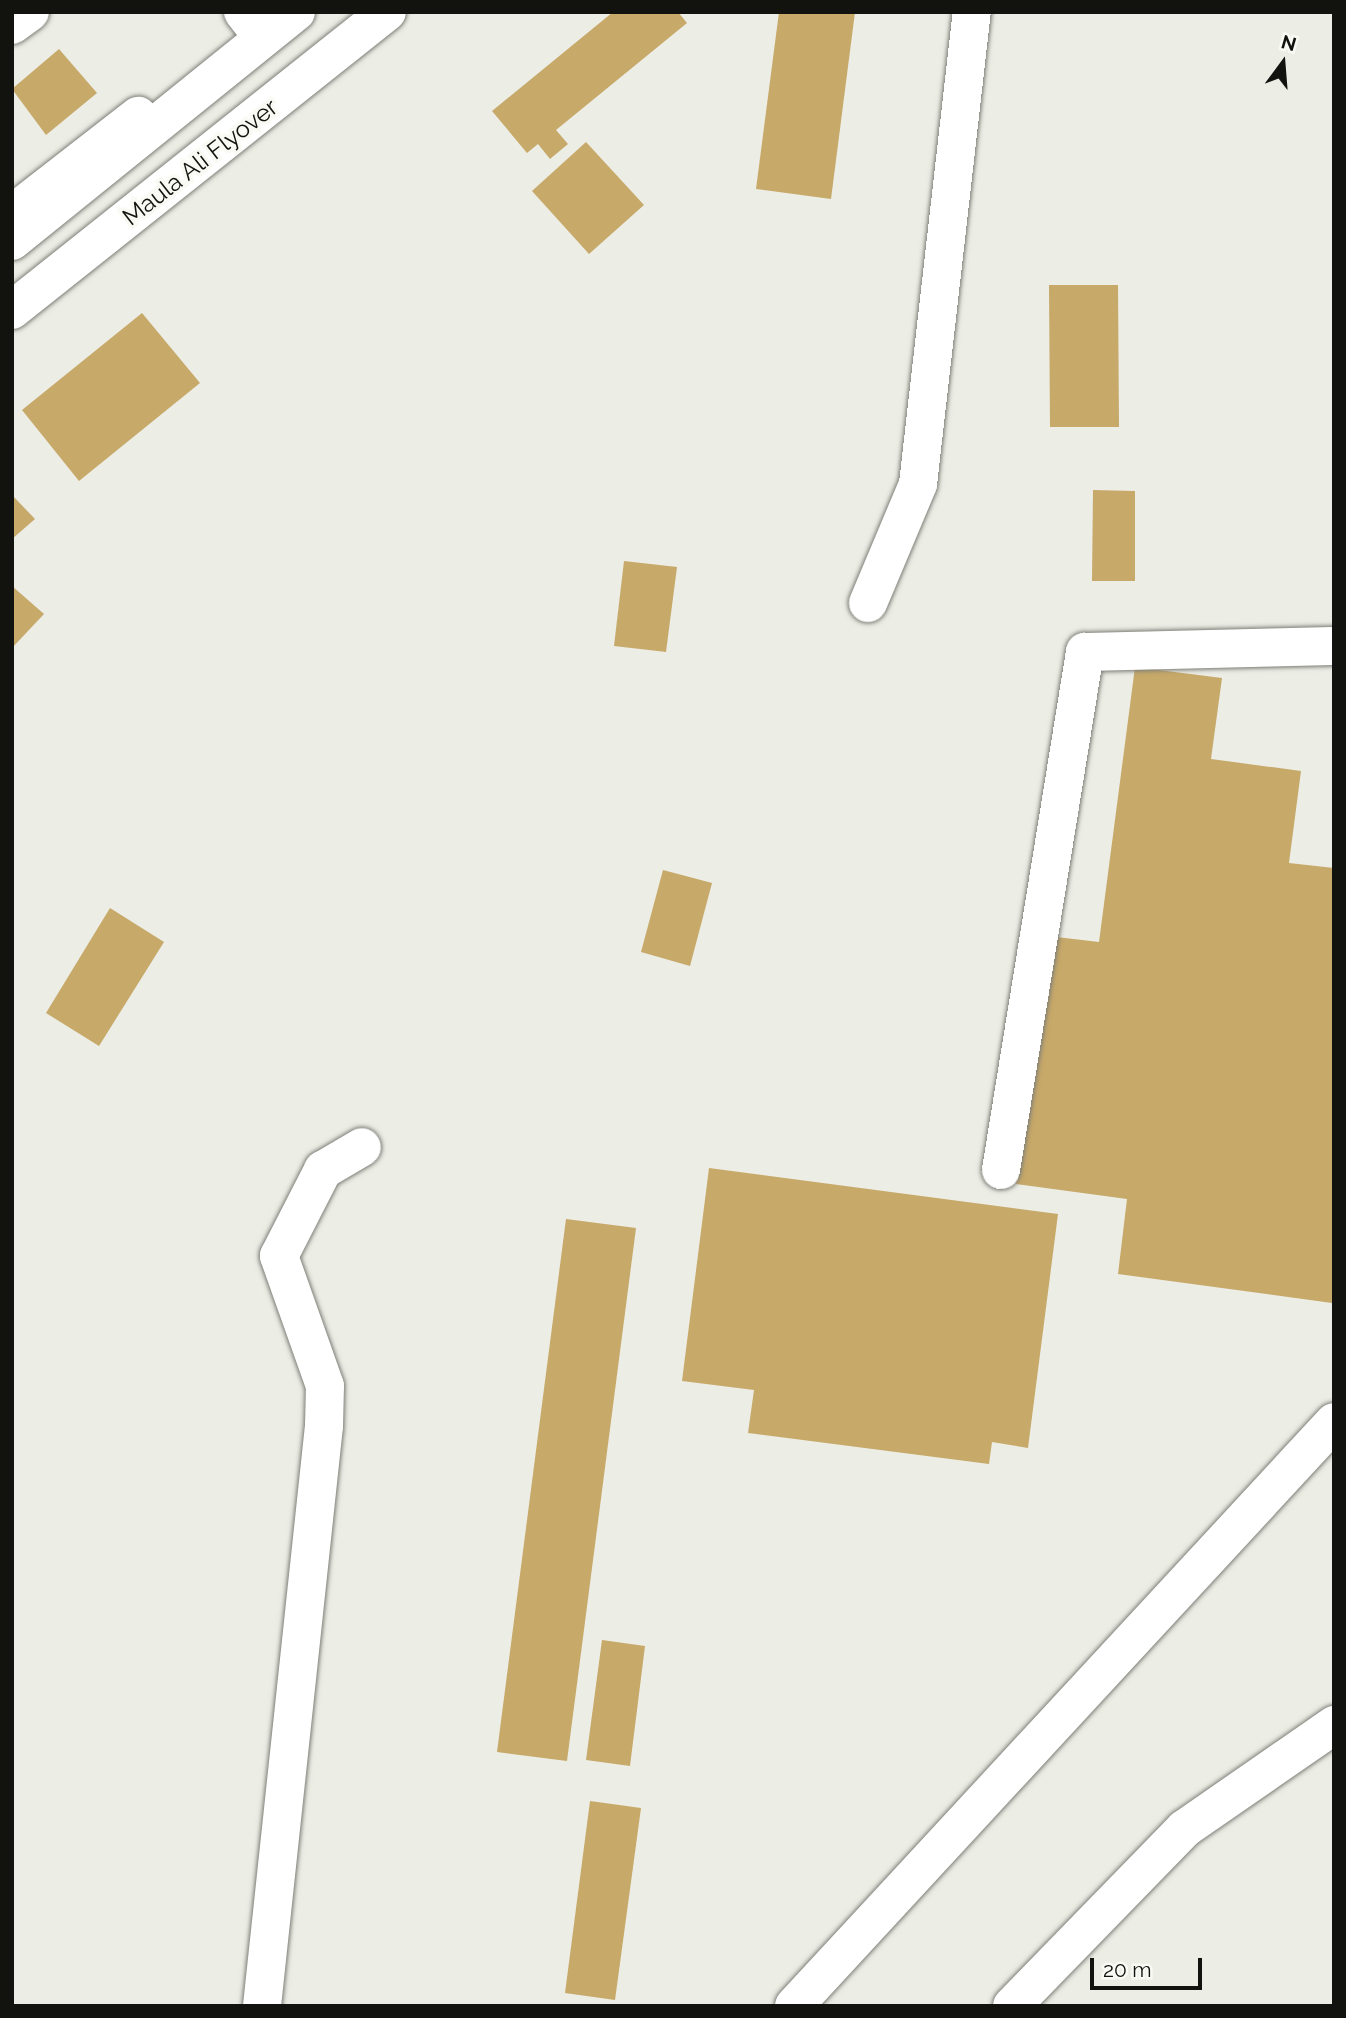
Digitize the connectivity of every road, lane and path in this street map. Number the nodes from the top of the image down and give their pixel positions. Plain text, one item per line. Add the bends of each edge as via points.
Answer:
1 (30, 12) edge
2 (296, 12) edge
3 (387, 12) edge
4 (972, 12) edge
5 (256, 17) edge
6 (12, 25) edge
7 (12, 214) edge
8 (12, 241) edge
9 (12, 310) edge
10 (868, 603) dead end
11 (1334, 646) edge
12 (362, 1147) dead end
13 (1001, 1170) dead end
14 (1334, 1422) edge
15 (1334, 1725) edge
16 (262, 2006) edge
17 (794, 2006) edge
18 (1012, 2006) edge

1 - 6 main road
2 - 8 main road
3 - 9 main road, Maula Ali Flyover
4 - 10 main road via 918,484
5 - 7 main road
11 - 13 main road via 1085,652
12 - 16 main road via 323,1170 279,1256 313,1344 325,1399 312,1584
14 - 17 main road
15 - 18 main road via 1184,1829

